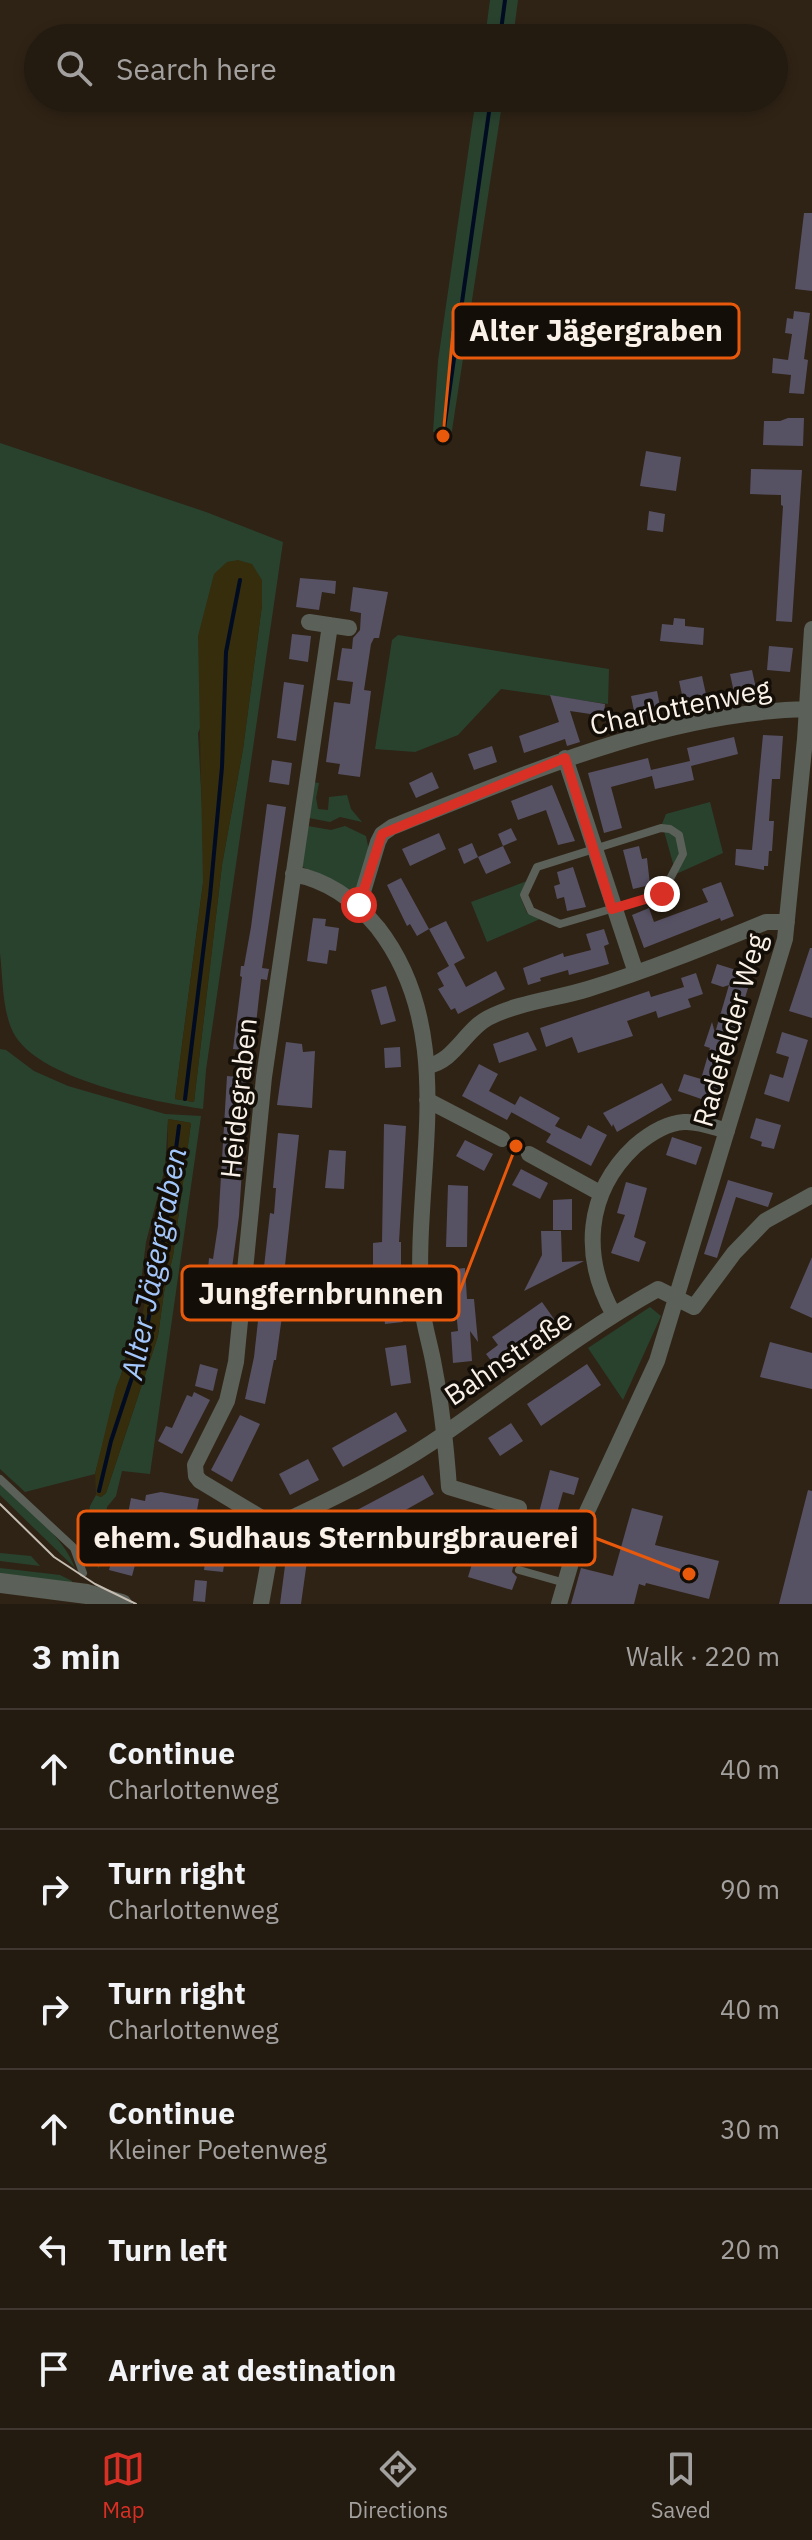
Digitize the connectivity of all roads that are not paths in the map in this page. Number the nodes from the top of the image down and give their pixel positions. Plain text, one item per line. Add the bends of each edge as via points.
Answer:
1 (309, 622) dead end
2 (330, 625) junction
3 (349, 628) dead end
4 (812, 629) edge
5 (807, 709) junction
6 (565, 758) junction
7 (593, 849) junction
8 (293, 874) junction
9 (359, 905) junction
10 (612, 909) junction
11 (787, 922) junction
12 (636, 973) junction
13 (427, 1066) junction
14 (427, 1100) junction
15 (727, 1131) junction
16 (502, 1139) dead end
17 (529, 1154) dead end
18 (600, 1193) junction
19 (812, 1195) edge
20 (676, 1298) junction
21 (614, 1315) junction
22 (445, 1431) junction
23 (0, 1479) edge
24 (519, 1508) dead end
25 (275, 1526) junction
26 (519, 1570) dead end
27 (83, 1573) dead end
28 (0, 1583) edge
29 (565, 1583) junction
30 (122, 1604) edge
31 (261, 1604) edge
32 (559, 1604) edge

1 - 2 street
2 - 3 street
2 - 8 street, Heidegraben
4 - 5 street, Radefelder Weg
5 - 6 street, Charlottenweg via 728,716
5 - 11 street, Radefelder Weg
6 - 7 street, Charlottenweg
6 - 9 street, Charlottenweg via 382,834
7 - 10 street, Charlottenweg
7 - 10 lane via 537,867 524,895 531,911 560,924
7 - 10 lane via 661,828 679,835 683,854 662,894
8 - 9 street via 307,876
8 - 25 street, Heidegraben via 264,1077 236,1362 227,1401 194,1471 200,1481
9 - 13 street via 386,939 409,983
10 - 12 street, Charlottenweg
11 - 12 street via 766,922
11 - 15 street, Radefelder Weg
12 - 13 street via 500,1013 469,1032 448,1057
13 - 14 street
14 - 16 street
14 - 22 street via 422,1308
15 - 18 street via 691,1122 661,1129 623,1159
15 - 20 street, Radefelder Weg
17 - 18 street
18 - 21 street via 595,1268
19 - 20 street, Bahnstraße via 755,1230 694,1307
20 - 21 street, Bahnstraße via 658,1289
20 - 29 street, Radefelder Weg via 657,1361 584,1518
21 - 22 street, Bahnstraße
22 - 24 street via 449,1487
22 - 25 street, Bahnstraße
23 - 27 lane via 74,1548
25 - 31 street
26 - 29 lane
28 - 30 street
29 - 32 street, Radefelder Weg

